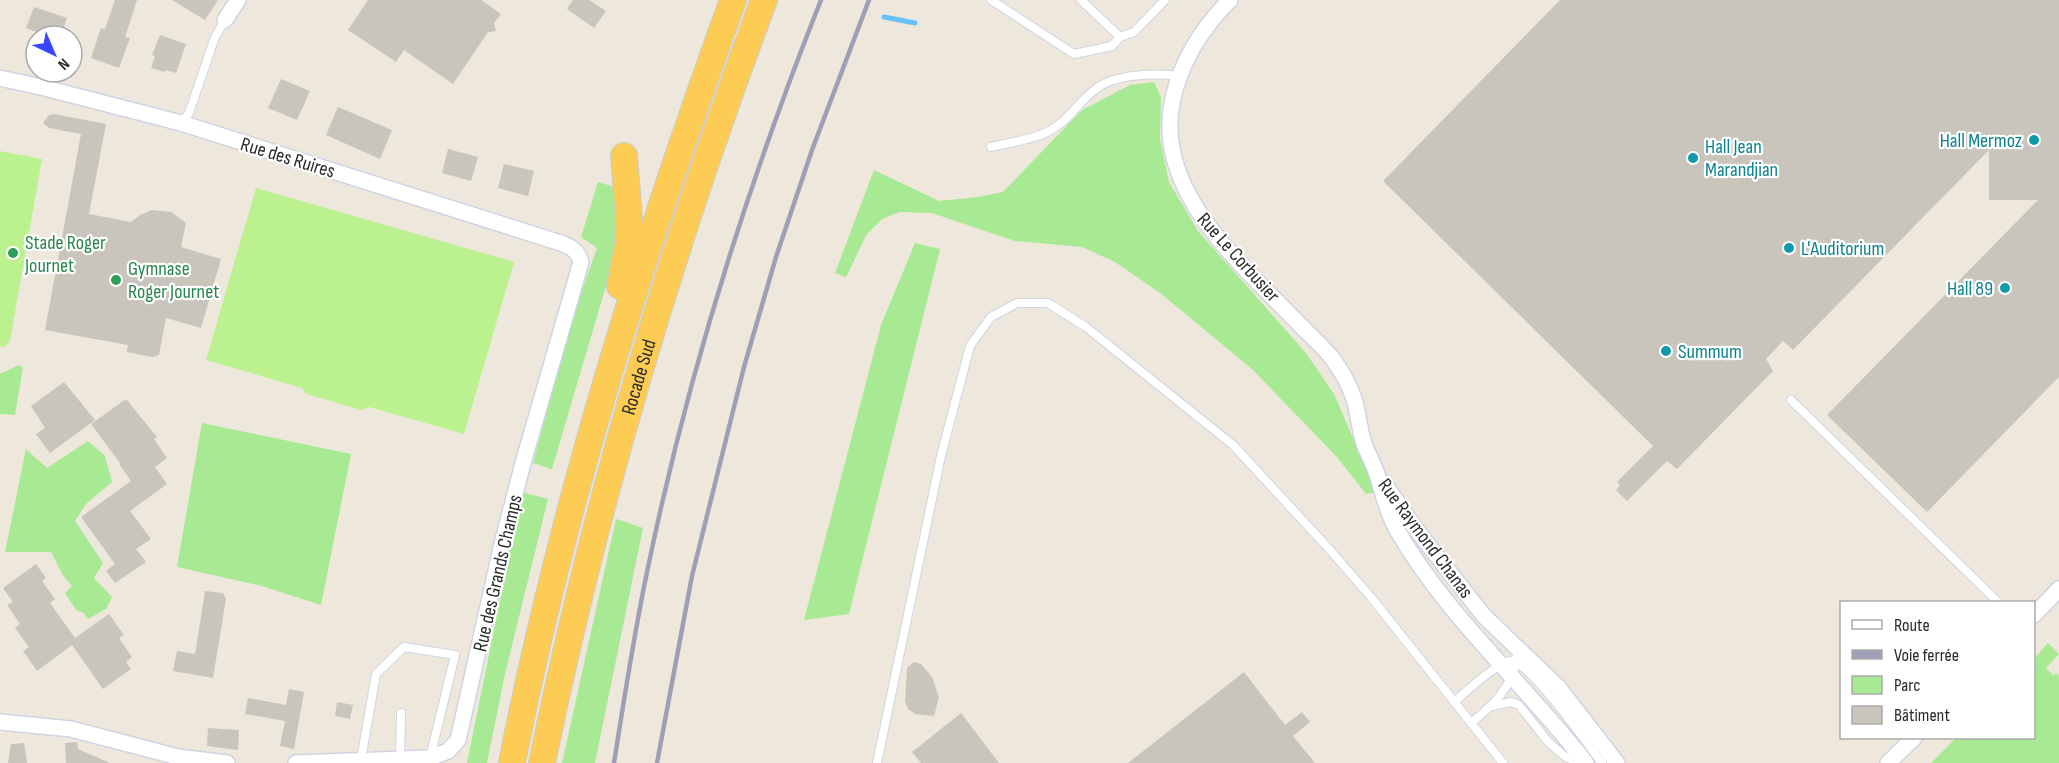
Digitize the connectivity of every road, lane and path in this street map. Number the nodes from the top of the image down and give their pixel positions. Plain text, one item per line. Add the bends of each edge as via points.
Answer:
1 (238, 0) edge
2 (733, 0) edge
3 (765, 0) edge
4 (991, 0) edge
5 (1081, 0) edge
6 (1165, 0) edge
7 (1230, 0) edge
8 (225, 20) joint
9 (1120, 37) junction
10 (1178, 76) junction
11 (0, 78) edge
12 (181, 123) junction
13 (991, 147) dead end
14 (624, 156) dead end
15 (573, 247) joint
16 (1791, 400) dead end
17 (1377, 473) junction
18 (568, 521) junction
19 (2059, 590) edge
20 (1996, 601) edge
21 (2035, 614) edge
22 (1514, 644) junction
23 (1505, 664) junction
24 (1536, 691) junction
25 (1454, 702) junction
26 (1492, 706) junction
27 (401, 713) dead end
28 (0, 722) edge
29 (1471, 723) junction
30 (1913, 739) edge
31 (430, 758) junction
32 (362, 760) junction
33 (400, 760) junction
34 (227, 763) edge
35 (296, 763) edge
36 (513, 763) edge
37 (542, 763) edge
38 (877, 763) edge
39 (1503, 763) edge
40 (1580, 763) edge
41 (1586, 763) edge
42 (1602, 763) edge
43 (1617, 763) edge
44 (1888, 763) edge

1 - 8 street
2 - 18 highway, Rocade Sud via 635,286
3 - 37 highway, Rocade Sud via 717,130 641,365 596,526
4 - 9 lane via 1074,54 1112,46
5 - 9 lane
6 - 9 lane via 1134,32
7 - 10 street, Rue Le Corbusier via 1194,42
8 - 12 lane via 215,37 189,113
10 - 13 lane via 1154,73 1097,87 1056,128
10 - 17 street, Rue Le Corbusier via 1169,113 1170,141 1176,169 1192,205 1218,239 1332,359 1353,397
11 - 12 street, Rue des Ruires
12 - 15 street, Rue des Ruires
14 - 18 highway via 628,245
15 - 31 street, Rue des Grands Champs via 581,262 505,532 462,731 452,748
16 - 20 lane
17 - 22 street, Rue Raymond Chanas via 1484,616
17 - 23 street, Rue Raymond Chanas via 1395,528 1421,568
18 - 36 highway, Rocade Sud
19 - 21 street
22 - 23 lane
22 - 43 street, Rue Raymond Chanas via 1559,688
23 - 24 street, Rue Raymond Chanas
23 - 25 lane
23 - 26 lane
24 - 41 street, Rue Raymond Chanas
24 - 42 lane
25 - 29 lane
25 - 38 lane via 1344,565 1233,445 1086,327 1048,303 1017,303 992,316 970,346 941,456
26 - 29 lane
26 - 40 lane via 1511,702 1519,705 1549,743
27 - 33 lane
28 - 34 street via 71,729 178,757
29 - 39 lane
30 - 44 street
31 - 32 lane via 455,655 404,647 376,674
31 - 33 street, Rue des Grands Champs
32 - 33 street, Rue des Grands Champs
32 - 35 street, Rue des Grands Champs

